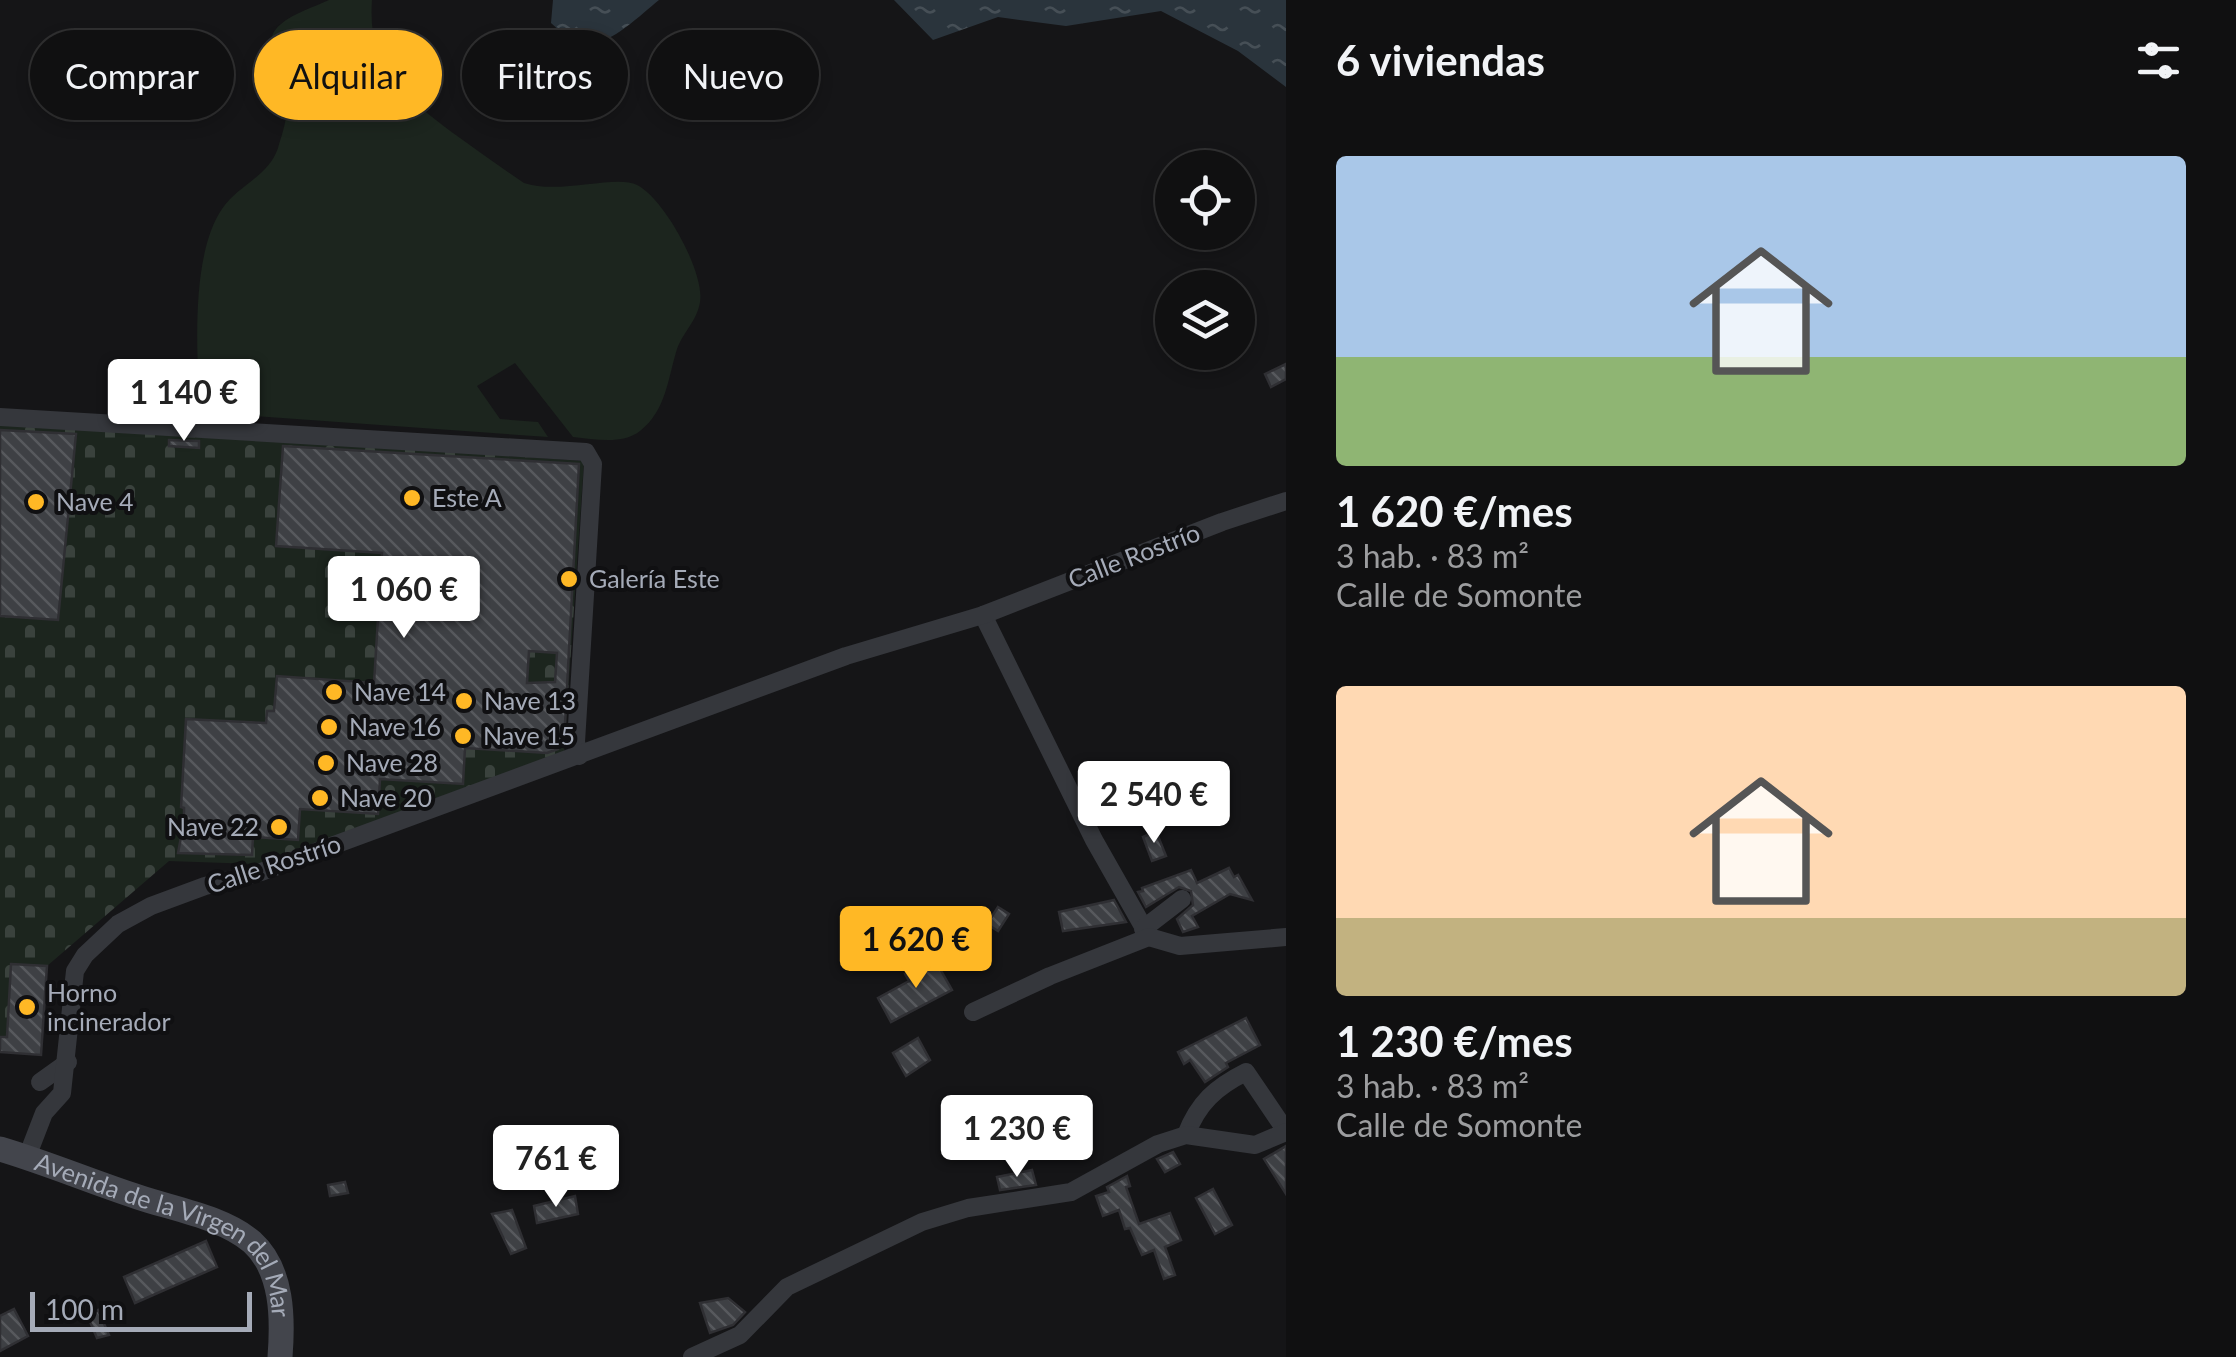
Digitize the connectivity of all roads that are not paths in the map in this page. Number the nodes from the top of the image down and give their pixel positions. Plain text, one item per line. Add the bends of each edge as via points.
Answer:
1 (0, 417) edge
2 (1286, 501) edge
3 (983, 615) junction
4 (580, 756) junction
5 (1182, 900) dead end
6 (1146, 933) junction
7 (1286, 937) edge
8 (973, 1012) dead end
9 (68, 1062) junction
10 (40, 1082) dead end
11 (1286, 1131) edge
12 (1186, 1135) junction
13 (0, 1149) edge
14 (27, 1157) junction
15 (280, 1357) edge
16 (692, 1357) edge

1 - 4 street via 586,452 593,464
2 - 3 street, Calle Rostrío
3 - 4 street, Calle Rostrío via 846,656
3 - 6 street
4 - 9 street, Calle Rostrío via 206,886 118,924 75,971
5 - 6 street
6 - 7 street via 1180,946
6 - 8 street
9 - 10 street
9 - 14 street, Calle Rostrío via 62,1093 44,1112
11 - 12 street via 1255,1145
11 - 12 street via 1246,1072 1201,1104
12 - 16 street via 1071,1192 922,1222 787,1287 740,1336
13 - 14 main road, Avenida de la Virgen del Mar
14 - 15 main road, Avenida de la Virgen del Mar via 252,1242 273,1274 279,1298

